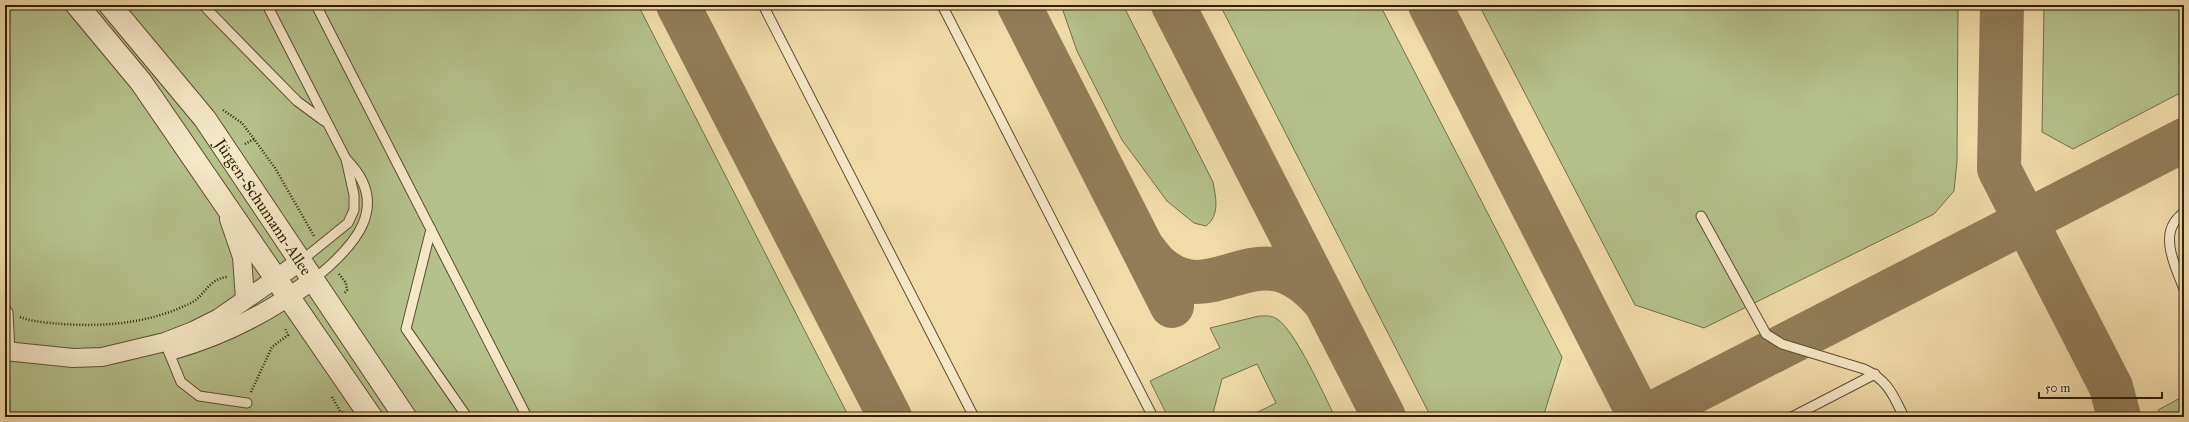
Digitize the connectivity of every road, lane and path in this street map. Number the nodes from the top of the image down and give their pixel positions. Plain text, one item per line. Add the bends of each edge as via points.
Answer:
1 (77, 5) edge
2 (110, 5) edge
3 (203, 5) edge
4 (267, 5) edge
5 (316, 5) edge
6 (763, 5) edge
7 (942, 5) edge
8 (327, 123) junction
9 (254, 139) dead end
10 (245, 144) dead end
11 (346, 159) junction
12 (222, 201) junction
13 (2184, 212) edge
14 (1701, 216) dead end
15 (431, 229) junction
16 (301, 261) junction
17 (228, 276) dead end
18 (277, 279) junction
19 (314, 280) junction
20 (2184, 288) edge
21 (245, 299) junction
22 (281, 303) junction
23 (8, 312) joint
24 (167, 346) junction
25 (8, 352) edge
26 (1875, 374) junction
27 (247, 403) joint
28 (371, 417) edge
29 (405, 417) edge
30 (467, 417) edge
31 (527, 417) edge
32 (974, 417) edge
33 (1153, 417) edge
34 (1792, 417) edge
35 (1904, 417) edge

1 - 12 street, Jürgen-Schumann-Allee via 141,82
2 - 16 street, Jürgen-Schumann-Allee via 205,119
3 - 8 lane via 297,101
4 - 8 lane
5 - 15 lane
6 - 32 lane
7 - 33 lane
8 - 11 lane
9 - 10 path
11 - 16 lane via 354,195 354,210 348,223
11 - 19 lane via 359,172 367,191 367,210 363,226 333,264
12 - 18 street, Jürgen-Schumann-Allee
12 - 21 street, Jürgen-Schumann-Allee via 242,257
13 - 20 lane via 2173,224 2169,244 2173,263
14 - 26 lane via 1766,334 1782,344
15 - 30 lane via 406,329
15 - 31 lane
16 - 18 street
16 - 19 street, Jürgen-Schumann-Allee
17 - 23 path via 208,285 193,302 138,322 72,325 22,318
18 - 21 street
18 - 22 street, Jürgen-Schumann-Allee
19 - 22 street
19 - 29 street, Jürgen-Schumann-Allee
21 - 24 street via 219,318
22 - 24 street via 201,342
22 - 27 path via 288,335 272,347 264,360
22 - 28 street, Jürgen-Schumann-Allee
23 - 25 lane
24 - 25 street via 102,357 72,358
24 - 27 lane via 181,382 199,396
26 - 34 lane
26 - 35 lane via 1888,385

